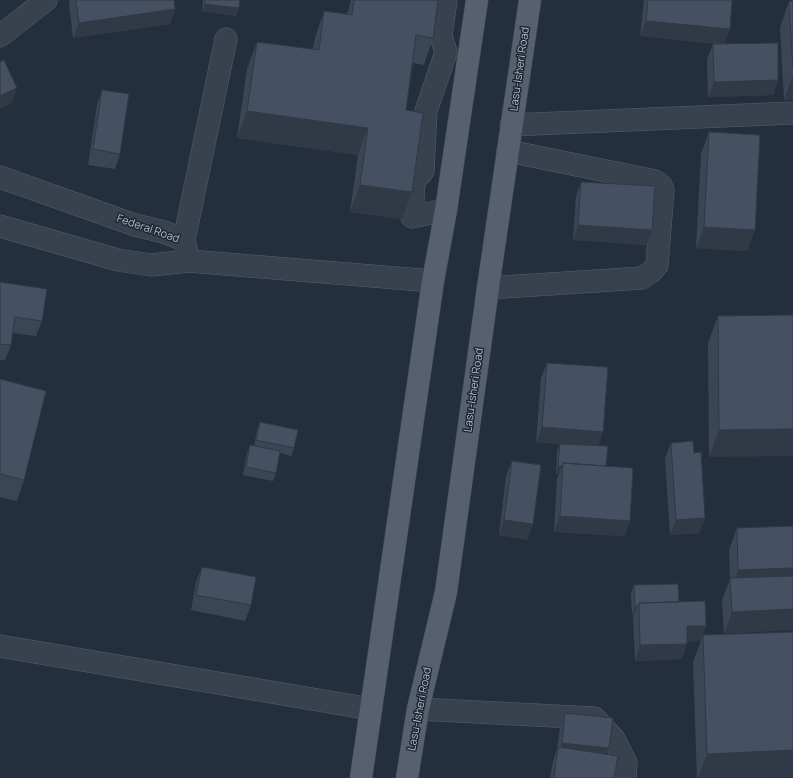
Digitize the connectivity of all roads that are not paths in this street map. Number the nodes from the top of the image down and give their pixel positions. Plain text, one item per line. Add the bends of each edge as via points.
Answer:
1 (46, 0) edge
2 (446, 0) edge
3 (530, 0) edge
4 (473, 7) edge
5 (0, 36) edge
6 (226, 40) dead end
7 (793, 113) edge
8 (511, 126) junction
9 (508, 151) junction
10 (0, 177) edge
11 (446, 210) junction
12 (0, 226) edge
13 (184, 240) junction
14 (189, 261) junction
15 (433, 281) junction
16 (488, 288) junction
17 (0, 646) edge
18 (371, 709) junction
19 (418, 709) junction
20 (361, 778) edge
21 (407, 778) edge
22 (625, 778) edge

1 - 5 street
2 - 11 street via 441,36 446,52 426,111 423,171 414,181 412,217
3 - 8 main road, Lasu-Isheri Road
4 - 11 main road
6 - 13 street
7 - 8 street
8 - 9 main road, Lasu-Isheri Road
9 - 16 main road, Lasu-Isheri Road
9 - 16 street via 660,184 663,190 657,265 642,278
10 - 13 street, Federal Road
11 - 15 main road
12 - 14 street, Federal Road via 118,260 151,265
13 - 14 street, Federal Road
14 - 15 street
15 - 18 main road
16 - 19 main road, Lasu-Isheri Road via 446,592
17 - 18 street
18 - 20 main road
19 - 21 main road, Lasu-Isheri Road
19 - 22 street via 594,718 614,739 626,763

